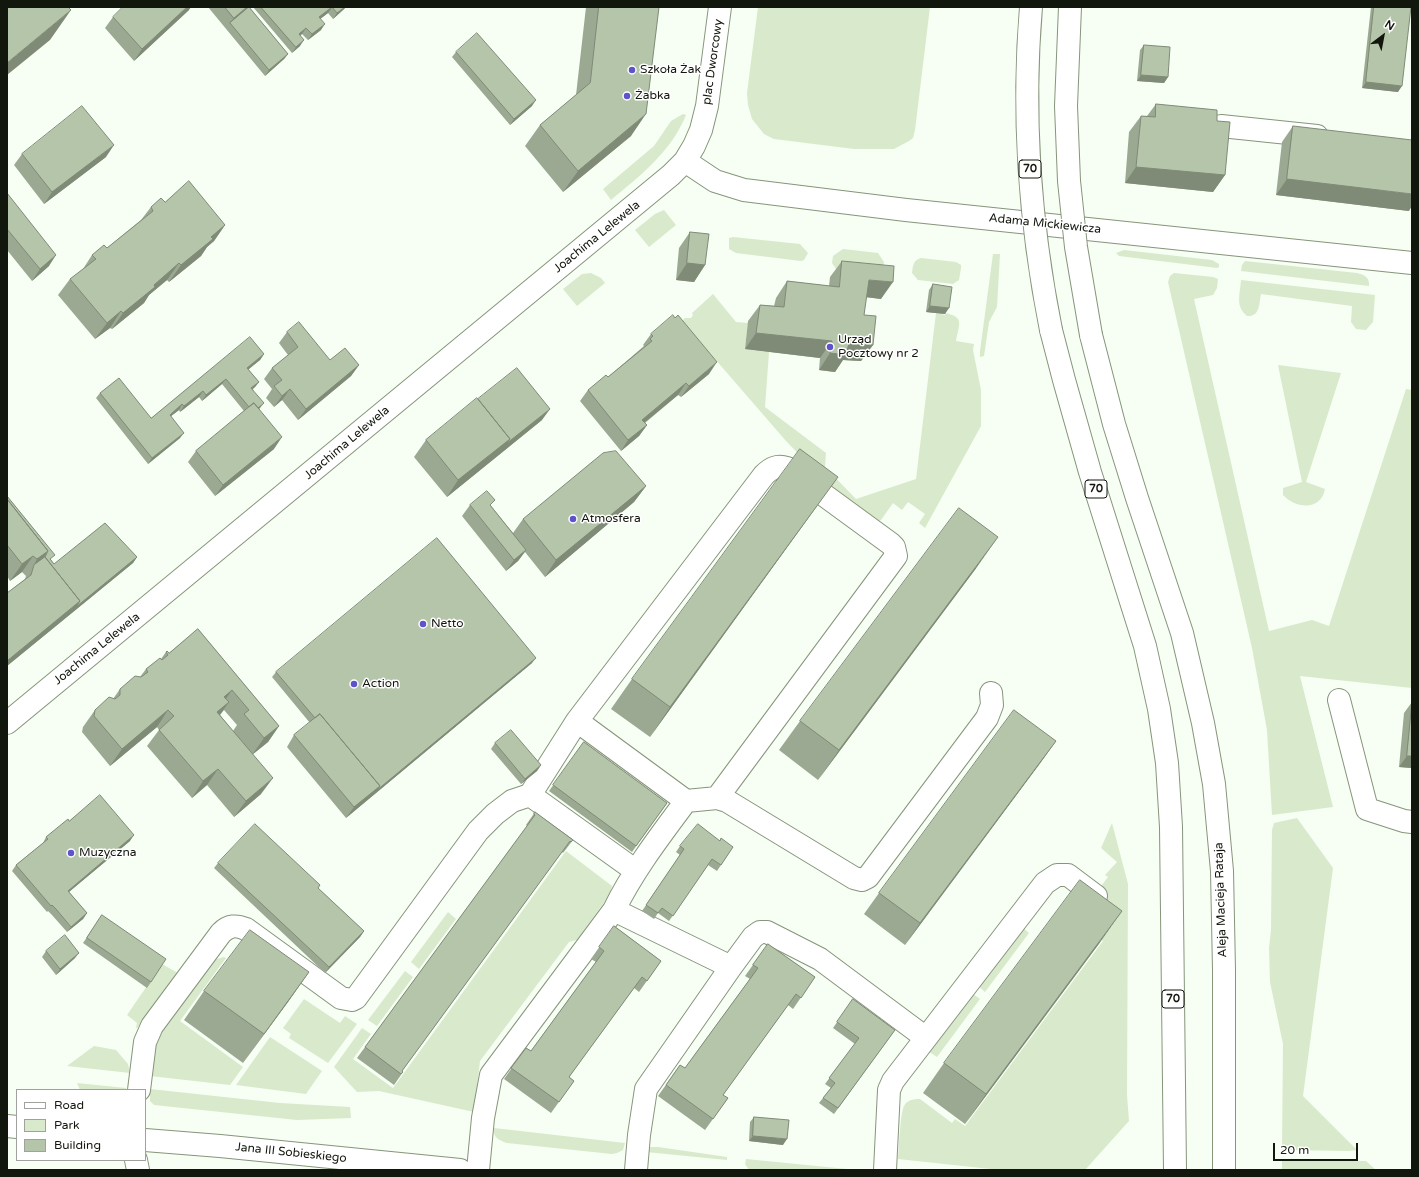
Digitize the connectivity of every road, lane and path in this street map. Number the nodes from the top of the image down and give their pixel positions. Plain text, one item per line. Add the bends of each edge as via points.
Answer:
1 (720, 7) edge
2 (1031, 7) edge
3 (1070, 7) edge
4 (1221, 126) edge
5 (1340, 138) edge
6 (685, 161) junction
7 (1412, 263) edge
8 (991, 693) dead end
9 (1339, 700) dead end
10 (577, 722) junction
11 (7, 723) edge
12 (530, 795) junction
13 (717, 798) junction
14 (686, 800) junction
15 (1412, 822) edge
16 (636, 871) junction
17 (1096, 896) edge
18 (614, 910) junction
19 (731, 967) junction
20 (926, 1038) junction
21 (138, 1089) edge
22 (146, 1140) edge
23 (460, 1170) edge
24 (478, 1170) edge
25 (636, 1170) edge
26 (885, 1170) edge
27 (1175, 1170) edge
28 (1224, 1170) edge

1 - 6 main road, plac Dworcowy via 705,117 702,130
2 - 27 main road, 70, bridge via 1028,32 1028,132 1034,213 1044,292 1051,330 1090,472 1145,646 1159,709 1167,763 1171,827
3 - 28 main road, Aleja Macieja Rataja, bridge via 1066,106 1070,181 1076,247 1091,335 1114,424 1182,633 1203,723 1212,777 1222,870
4 - 5 main road
6 - 7 main road, Adama Mickiewicza via 715,181 744,190 906,210
6 - 11 main road, Joachima Lelewela via 655,190
8 - 13 main road via 992,705 987,718 865,879 854,878 727,801
9 - 15 main road via 1367,809
10 - 12 main road
10 - 13 main road via 764,475 774,467 787,468 891,544 896,556
10 - 14 main road
12 - 16 main road
12 - 21 main road via 512,801 478,831 356,998 352,1000 341,998 246,929 233,926 226,928 152,1026 143,1049
13 - 14 main road
14 - 16 main road
16 - 18 main road
17 - 20 main road via 1068,875 1057,875 1045,883
18 - 19 main road
18 - 24 main road via 492,1075 483,1118
19 - 20 main road via 753,937 760,932 767,932 820,959
19 - 25 main road via 646,1088
20 - 26 main road via 892,1081
22 - 23 main road, Jana III Sobieskiego

